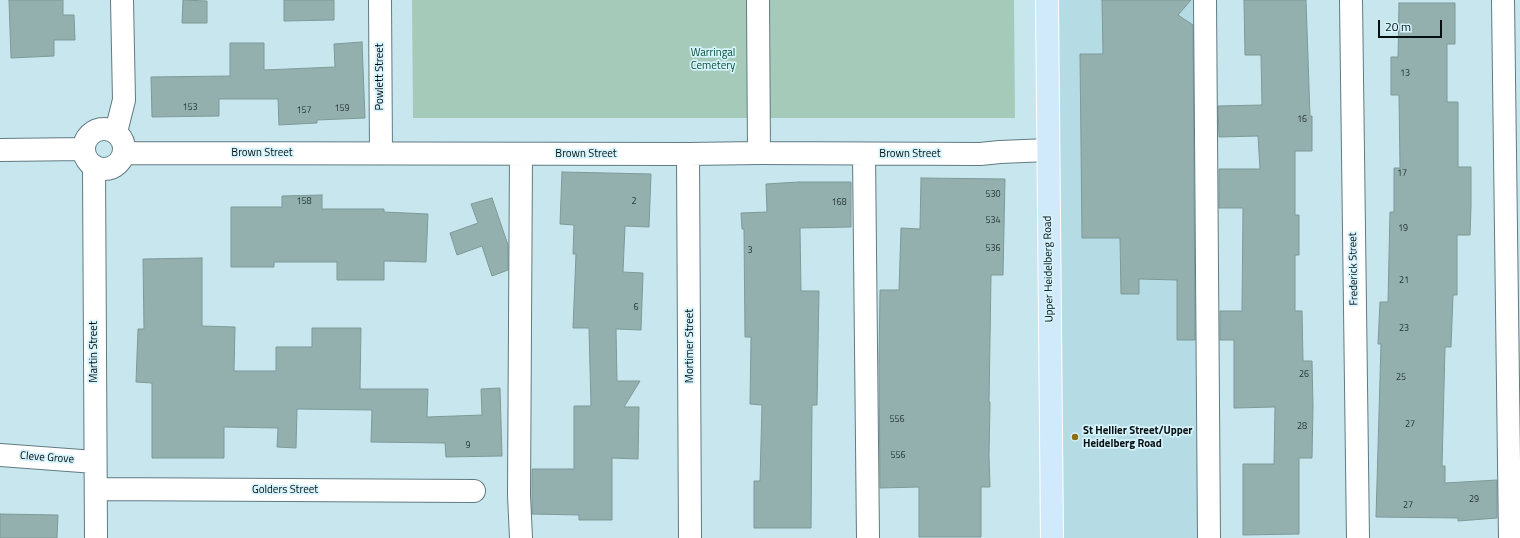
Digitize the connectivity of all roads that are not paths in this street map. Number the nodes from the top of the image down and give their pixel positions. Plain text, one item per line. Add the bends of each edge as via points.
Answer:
1 (122, 0) edge
2 (380, 0) edge
3 (758, 0) edge
4 (1047, 0) edge
5 (1205, 0) edge
6 (1351, 0) edge
7 (1503, 0) edge
8 (116, 132) junction
9 (0, 150) edge
10 (1048, 150) junction
11 (124, 153) junction
12 (759, 153) junction
13 (381, 154) junction
14 (521, 154) junction
15 (688, 154) junction
16 (864, 154) junction
17 (89, 158) junction
18 (0, 455) edge
19 (94, 462) junction
20 (96, 490) junction
21 (474, 491) dead end
22 (96, 538) edge
23 (520, 538) edge
24 (690, 538) edge
25 (868, 538) edge
26 (1052, 538) edge
27 (1209, 538) edge
28 (1358, 538) edge
29 (1510, 538) edge

1 - 8 street via 124,100
2 - 13 street, Powlett Street
3 - 12 street
4 - 10 main road, Upper Heidelberg Road
5 - 27 street
6 - 28 street, Frederick Street
7 - 29 street
8 - 11 street via 123,142
8 - 17 street via 104,128 88,137 85,143
9 - 17 street
10 - 16 street, Brown Street via 980,154
10 - 26 main road, Upper Heidelberg Road
11 - 13 street, Brown Street
11 - 17 street via 113,167 101,168
12 - 15 street, Brown Street
12 - 16 street, Brown Street
13 - 14 street, Brown Street
14 - 15 street, Brown Street
14 - 23 street
15 - 24 street, Mortimer Street
16 - 25 street
17 - 19 street, Martin Street
18 - 19 street, Cleve Grove
19 - 20 street, Martin Street
20 - 21 street, Golders Street
20 - 22 street, Martin Street

